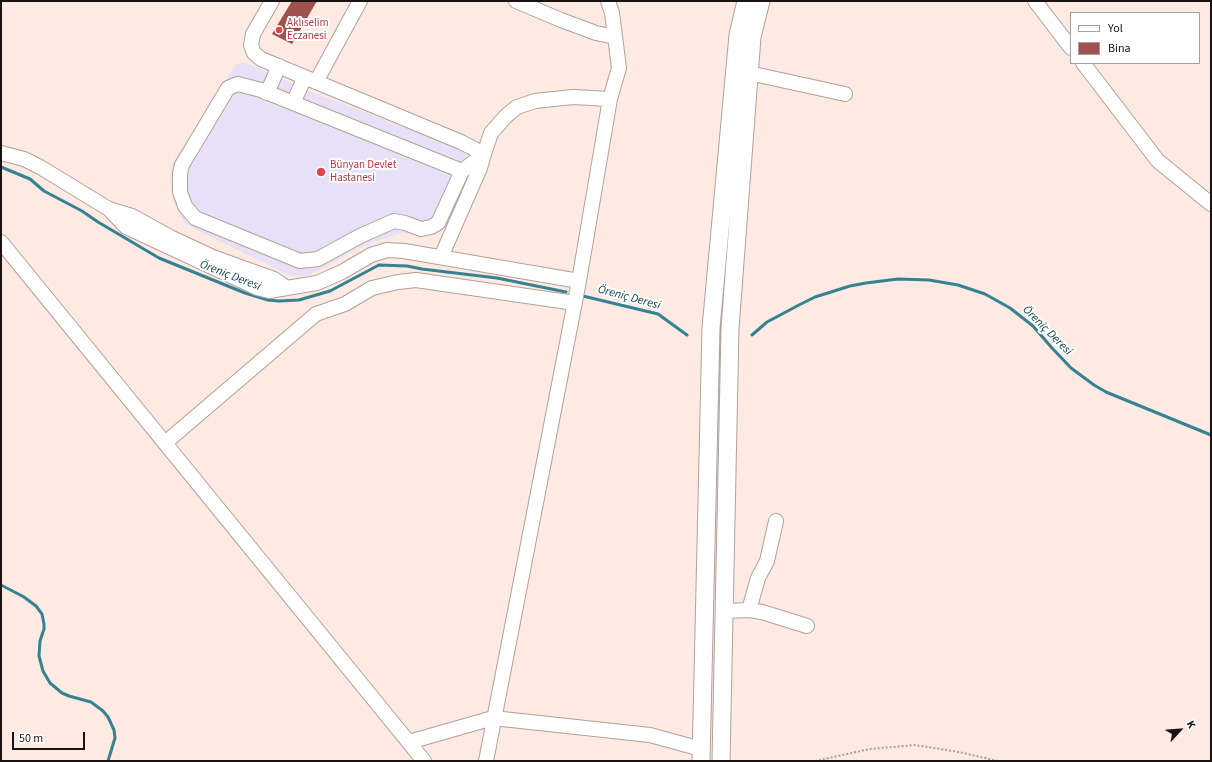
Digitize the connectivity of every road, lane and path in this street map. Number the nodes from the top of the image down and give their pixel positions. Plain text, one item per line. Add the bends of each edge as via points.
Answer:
1 (272, 1) edge
2 (360, 1) edge
3 (516, 1) edge
4 (608, 1) edge
5 (746, 1) edge
6 (760, 1) edge
7 (1035, 1) edge
8 (615, 37) junction
9 (1070, 47) edge
10 (1084, 64) edge
11 (279, 66) junction
12 (749, 73) junction
13 (311, 79) junction
14 (267, 93) junction
15 (845, 94) dead end
16 (610, 99) junction
17 (293, 103) junction
18 (1, 153) edge
19 (484, 154) junction
20 (462, 171) junction
21 (1211, 204) edge
22 (1, 242) edge
23 (441, 258) junction
24 (579, 282) junction
25 (575, 303) junction
26 (165, 443) junction
27 (776, 521) dead end
28 (750, 610) junction
29 (724, 611) junction
30 (807, 626) dead end
31 (493, 718) junction
32 (409, 742) junction
33 (701, 755) edge
34 (424, 761) edge
35 (486, 761) edge
36 (721, 761) edge
37 (815, 761) edge
38 (998, 761) edge

1 - 11 street via 253,34 251,45 254,53 261,59
2 - 13 street
3 - 8 street via 561,20
4 - 8 street
5 - 33 main road via 738,35 711,328
6 - 12 main road via 752,37
7 - 9 street
8 - 16 street via 619,68
10 - 21 street via 1158,161
11 - 13 street
11 - 14 street
12 - 15 street
12 - 29 main road via 730,328
13 - 17 street
13 - 19 street
14 - 17 street
14 - 20 street via 238,84 228,88 182,165 180,192 185,206 195,218 300,261 318,259 394,221 420,229 438,223
16 - 19 street via 573,97 535,101 517,107 491,133
16 - 24 street
17 - 20 street
18 - 23 street via 24,159 40,167 109,209 132,216 214,257 274,279 287,288 308,286 326,280 371,254 387,250
19 - 20 street
19 - 23 street
22 - 26 street
23 - 24 street
24 - 25 street
25 - 26 street via 416,280 372,288 345,304 316,314
25 - 31 street
26 - 32 street
27 - 28 street
28 - 29 street
28 - 30 street
29 - 36 main road
31 - 32 street
31 - 33 street via 650,735
31 - 35 street
32 - 34 street
37 - 38 path via 870,749 915,745

